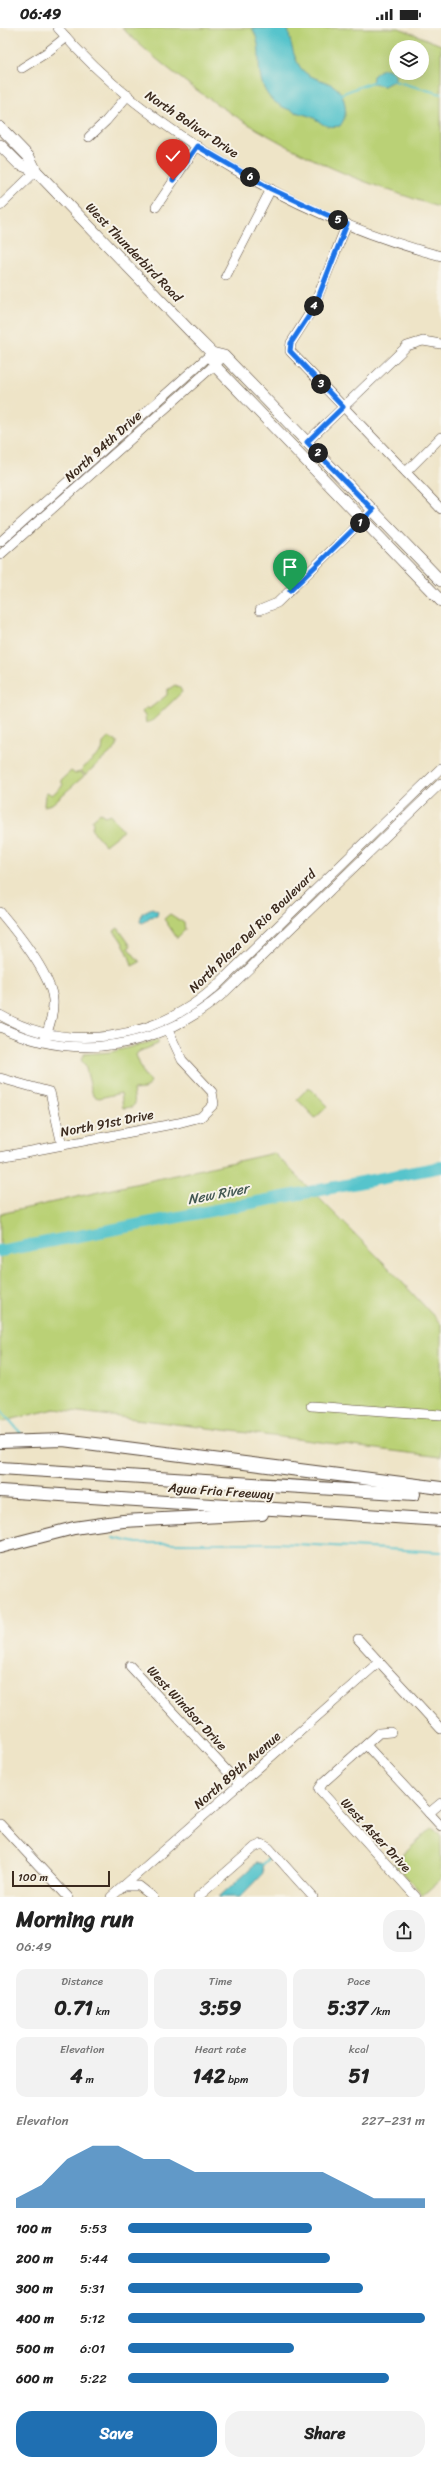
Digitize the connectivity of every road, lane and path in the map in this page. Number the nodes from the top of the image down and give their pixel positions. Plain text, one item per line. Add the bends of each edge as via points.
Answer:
1 (58, 28) edge
2 (66, 37) junction
3 (22, 68) dead end
4 (128, 95) junction
5 (0, 127) edge
6 (89, 137) dead end
7 (0, 146) edge
8 (197, 146) junction
9 (36, 171) junction
10 (271, 189) junction
11 (0, 206) edge
12 (156, 207) dead end
13 (347, 224) junction
14 (441, 256) edge
15 (226, 276) dead end
16 (441, 344) edge
17 (212, 353) junction
18 (224, 356) junction
19 (214, 365) junction
20 (177, 391) junction
21 (343, 407) junction
22 (145, 413) junction
23 (264, 416) junction
24 (152, 421) junction
25 (441, 437) edge
26 (307, 442) junction
27 (406, 472) junction
28 (45, 502) junction
29 (52, 509) junction
30 (441, 509) edge
31 (373, 510) junction
32 (363, 520) junction
33 (14, 530) junction
34 (20, 537) junction
35 (0, 542) edge
36 (0, 555) edge
37 (441, 581) edge
38 (441, 602) edge
39 (260, 610) dead end
40 (441, 768) edge
41 (441, 783) edge
42 (402, 805) junction
43 (410, 813) junction
44 (358, 848) junction
45 (366, 855) junction
46 (313, 892) junction
47 (320, 899) junction
48 (0, 912) edge
49 (271, 932) junction
50 (278, 939) junction
51 (196, 1009) junction
52 (0, 1016) edge
53 (0, 1027) edge
54 (168, 1030) junction
55 (46, 1038) junction
56 (119, 1040) junction
57 (0, 1078) edge
58 (62, 1145) junction
59 (0, 1157) edge
60 (312, 1406) dead end
61 (441, 1414) edge
62 (0, 1442) edge
63 (0, 1468) edge
64 (441, 1488) edge
65 (0, 1491) edge
66 (441, 1496) edge
67 (295, 1509) junction
68 (441, 1520) edge
69 (0, 1546) edge
70 (358, 1639) dead end
71 (379, 1662) junction
72 (130, 1666) dead end
73 (441, 1729) edge
74 (391, 1732) dead end
75 (366, 1745) junction
76 (240, 1785) junction
77 (441, 1803) edge
78 (429, 1813) junction
79 (0, 1824) edge
80 (441, 1826) edge
81 (125, 1886) junction
82 (308, 1895) edge
83 (68, 1897) edge
84 (112, 1897) edge
85 (153, 1897) edge
86 (198, 1897) edge
87 (416, 1897) edge

1 - 2 street, North Bolivar Drive
2 - 3 street
2 - 4 street, North Bolivar Drive
4 - 6 street
4 - 8 street, North Bolivar Drive
5 - 9 main road, West Thunderbird Road via 29,157
7 - 9 main road, West Thunderbird Road via 19,164
8 - 10 street, North Bolivar Drive
8 - 12 street
9 - 11 street
9 - 17 main road, West Thunderbird Road
10 - 13 street, North Bolivar Drive
10 - 15 street
13 - 14 street, North Bolivar Drive
13 - 21 street via 314,308 291,343 290,351
16 - 21 street via 423,341 407,346
17 - 18 main road
17 - 19 main road
17 - 20 street, North 94th Drive
18 - 19 street, North 94th Drive
18 - 26 main road
19 - 20 street, North 94th Drive
19 - 23 main road
20 - 22 street, North 94th Drive
20 - 24 street, North 94th Drive
21 - 26 street
21 - 27 street
22 - 24 street
22 - 28 street, North 94th Drive
23 - 26 main road via 280,425 301,443
23 - 32 main road
24 - 29 street, North 94th Drive
25 - 27 street
26 - 31 main road
27 - 30 street
28 - 29 street
28 - 33 street, North 94th Drive
29 - 34 street, North 94th Drive
31 - 32 street
31 - 37 main road
32 - 38 main road
32 - 39 street via 277,603
33 - 34 street
33 - 35 street, North 94th Drive
34 - 36 street, North 94th Drive
40 - 42 street, North Plaza Del Rio Boulevard
41 - 43 street, North Plaza Del Rio Boulevard
42 - 43 street
42 - 44 street, North Plaza Del Rio Boulevard
43 - 45 street, North Plaza Del Rio Boulevard
44 - 45 street
44 - 46 street, North Plaza Del Rio Boulevard
45 - 47 street, North Plaza Del Rio Boulevard
46 - 47 street
46 - 49 street, North Plaza Del Rio Boulevard
47 - 50 street, North Plaza Del Rio Boulevard
48 - 55 street via 23,938 51,991 53,1007
49 - 50 street
49 - 51 street, North Plaza Del Rio Boulevard
50 - 51 street, North Plaza Del Rio Boulevard via 225,992
51 - 54 street, North Plaza Del Rio Boulevard
51 - 56 street, North Plaza Del Rio Boulevard
52 - 55 street, North Plaza Del Rio Boulevard
53 - 55 street, North Plaza Del Rio Boulevard via 24,1037
54 - 56 street, North Plaza Del Rio Boulevard via 142,1040
54 - 58 street, North 91st Drive via 182,1060 212,1092 214,1104 201,1117 192,1120
55 - 56 street, North Plaza Del Rio Boulevard via 83,1048
57 - 58 street via 50,1092
58 - 59 street, North 91st Drive
60 - 61 street
62 - 64 highway via 63,1440
63 - 66 highway, Agua Fria Freeway
65 - 67 highway, Agua Fria Freeway
67 - 68 highway, Agua Fria Freeway
67 - 69 highway via 253,1515 123,1521 74,1528
70 - 71 street
71 - 73 street
71 - 76 street, North 89th Avenue
72 - 76 street, West Windsor Drive
74 - 75 street via 379,1733
75 - 78 street
75 - 87 street, West Aster Drive via 319,1789
76 - 81 street, North 89th Avenue
77 - 78 street
78 - 80 street
79 - 83 street
81 - 84 street, North 89th Avenue
81 - 85 street via 140,1886
82 - 86 street via 269,1848 262,1844 255,1847

